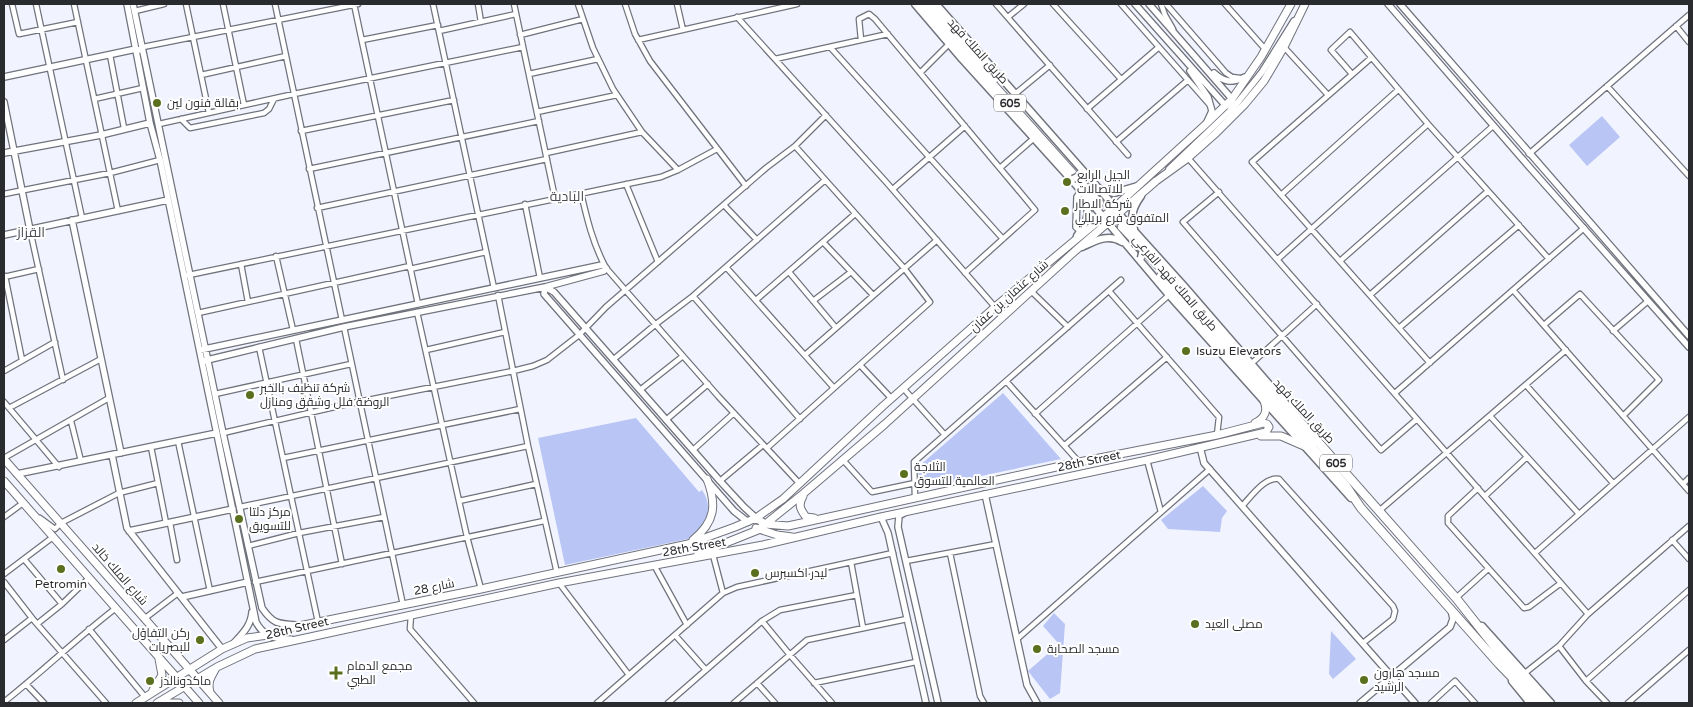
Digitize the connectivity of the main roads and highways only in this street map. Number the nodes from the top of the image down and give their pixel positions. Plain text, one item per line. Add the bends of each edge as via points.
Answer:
1 (915, 4) edge
2 (921, 4) edge
3 (935, 4) edge
4 (1292, 4) edge
5 (1304, 6) edge
6 (1079, 170) junction
7 (1071, 178) junction
8 (1139, 185) junction
9 (1076, 186) junction
10 (1097, 187) junction
11 (1143, 193) junction
12 (1114, 207) junction
13 (1119, 214) junction
14 (1103, 216) junction
15 (1108, 223) junction
16 (1136, 232) junction
17 (1076, 238) junction
18 (1126, 245) junction
19 (1075, 251) junction
20 (1151, 251) junction
21 (1141, 260) junction
22 (1264, 401) junction
23 (1243, 428) junction
24 (1245, 437) junction
25 (1319, 443) junction
26 (1304, 446) junction
27 (4, 458) edge
28 (707, 479) road end
29 (4, 481) edge
30 (804, 494) junction
31 (1362, 508) junction
32 (756, 518) junction
33 (822, 518) junction
34 (748, 522) junction
35 (765, 524) junction
36 (758, 530) junction
37 (796, 538) junction
38 (688, 544) junction
39 (686, 559) junction
40 (1468, 613) junction
41 (157, 654) junction
42 (179, 659) junction
43 (202, 662) junction
44 (1499, 664) junction
45 (217, 667) junction
46 (189, 669) junction
47 (177, 677) junction
48 (196, 679) junction
49 (184, 686) junction
50 (211, 695) junction
51 (146, 696) junction
52 (136, 703) edge
53 (157, 703) edge
54 (165, 703) edge
55 (179, 703) edge
56 (199, 703) edge
57 (219, 703) edge
58 (1530, 703) edge
59 (1537, 703) edge
60 (1544, 703) edge
61 (1551, 703) edge

1 - 7 main road, طريق الملك فهد الفرعي
2 - 3 highway, طريق الملك فهد / 605 via 1100,202
3 - 6 main road, طريق الملك فهد الفرعي
4 - 8 main road, شارع عثمان بن عفان via 1232,99
5 - 11 main road, شارع عثمان بن عفان via 1264,81 1245,104 1188,158
6 - 7 main road, bridge via 1079,176
6 - 10 main road, طريق الملك فهد الفرعي
7 - 9 main road, طريق الملك فهد الفرعي
8 - 10 main road via 1114,193
8 - 12 main road, شارع عثمان بن عفان
9 - 14 main road, طريق الملك فهد الفرعي
9 - 17 main road via 1087,204 1088,214
10 - 12 main road, طريق الملك فهد الفرعي
11 - 13 main road, شارع عثمان بن عفان
11 - 16 main road via 1132,215
12 - 13 main road, طريق الملك فهد الفرعي
12 - 14 main road, شارع عثمان بن عفان
13 - 15 main road, شارع عثمان بن عفان
13 - 16 main road, طريق الملك فهد الفرعي
14 - 15 main road, طريق الملك فهد الفرعي
14 - 17 main road, شارع عثمان بن عفان
15 - 18 main road, طريق الملك فهد الفرعي
15 - 19 main road, شارع عثمان بن عفان
16 - 20 main road, طريق الملك فهد الفرعي
17 - 32 main road, شارع عثمان بن عفان via 783,499
18 - 19 main road via 1115,238 1104,238
18 - 21 main road, طريق الملك فهد الفرعي
19 - 30 main road, شارع عثمان بن عفان
20 - 21 main road, bridge via 1142,253
20 - 25 main road, طريق الملك فهد الفرعي via 1298,415
21 - 22 main road, طريق الملك فهد الفرعي
22 - 23 main road via 1266,412 1263,418
22 - 26 main road, طريق الملك فهد الفرعي
23 - 24 main road via 1265,423 1269,427 1266,432
23 - 33 main road, 28th Street
24 - 26 main road via 1281,436
24 - 37 main road, 28th Street
25 - 31 highway, طريق الملك فهد / 605 via 1294,419 1177,285 1121,228
25 - 40 highway, طريق الملك فهد / 605
26 - 31 main road, طريق الملك فهد الفرعي
27 - 42 main road, شارع الملك خالد
28 - 38 main road via 714,506 710,521
29 - 41 main road, شارع الملك خالد
30 - 33 main road via 800,502 806,517
30 - 35 main road, شارع عثمان بن عفان
31 - 44 highway, طريق الملك فهد / 605
32 - 34 main road, شارع عثمان بن عفان
32 - 35 main road
33 - 35 main road, 28th Street via 788,526
34 - 36 main road
34 - 38 main road, شارع 28
35 - 36 main road, شارع عثمان بن عفان
36 - 37 main road
36 - 39 main road, شارع عثمان بن عفان
37 - 39 main road, 28th Street
38 - 43 main road, شارع 28 via 247,638
39 - 45 main road, 28th Street via 255,649
40 - 60 highway, طريق الملك فهد / 605
40 - 61 main road
41 - 47 main road, شارع الملك خالد
41 - 51 main road via 162,675
42 - 43 main road via 185,663
42 - 46 main road, شارع الملك خالد
43 - 46 main road, شارع 28
44 - 58 main road
44 - 59 highway, طريق الملك فهد / 605
45 - 48 main road, 28th Street
45 - 50 main road via 209,679
46 - 47 main road, شارع 28
46 - 48 main road, شارع الملك خالد
47 - 49 main road, شارع الملك خالد
47 - 51 main road, شارع 28
48 - 49 main road, 28th Street
48 - 50 main road, شارع الملك خالد
49 - 53 main road, 28th Street
49 - 56 main road, شارع الملك خالد
50 - 57 main road, شارع الملك خالد
51 - 52 main road, شارع 28
54 - 55 main road

